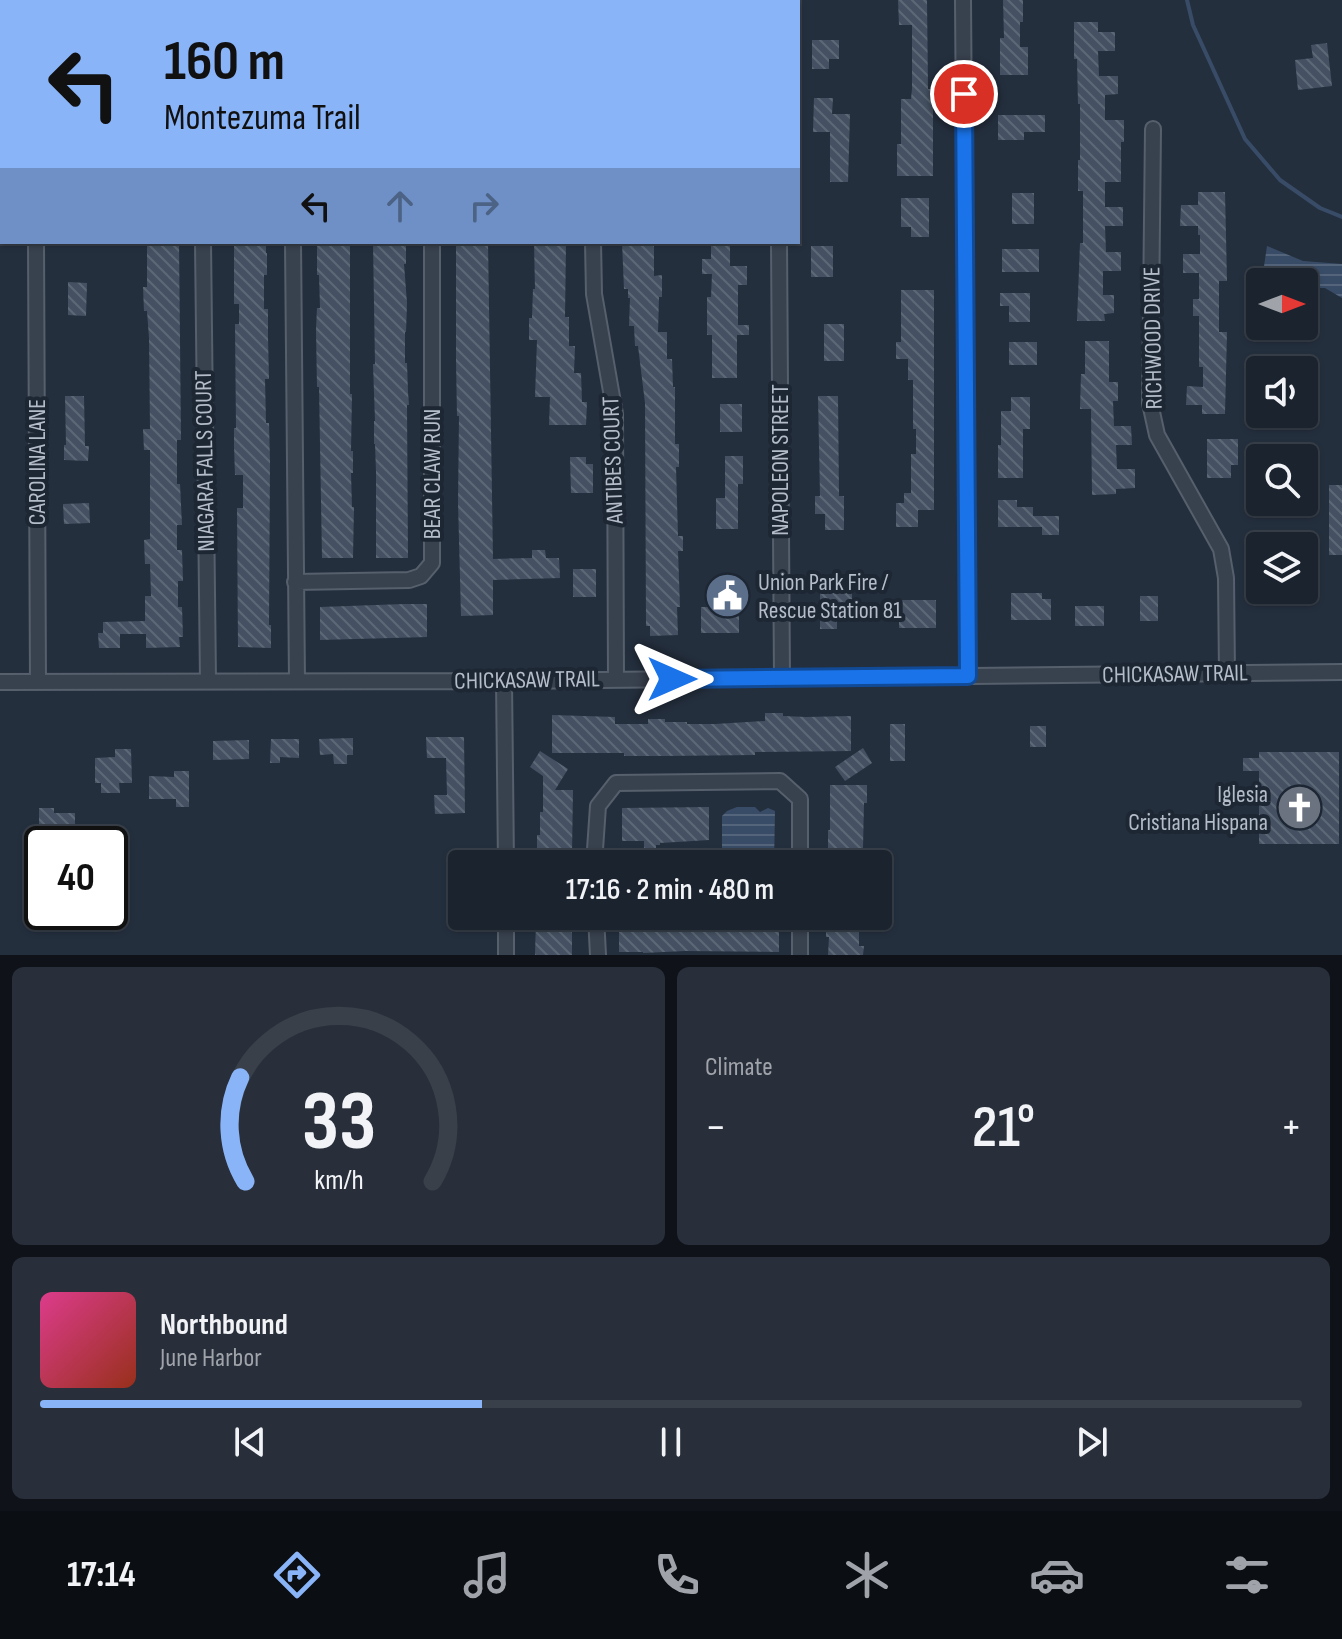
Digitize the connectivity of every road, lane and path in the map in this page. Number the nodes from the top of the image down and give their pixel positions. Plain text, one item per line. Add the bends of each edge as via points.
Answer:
1 (963, 0) edge
2 (1153, 129) dead end
3 (36, 244) edge
4 (203, 244) edge
5 (293, 244) edge
6 (432, 244) edge
7 (593, 244) edge
8 (779, 244) edge
9 (295, 582) junction
10 (1342, 672) edge
11 (1227, 674) junction
12 (968, 676) junction
13 (782, 678) junction
14 (616, 679) junction
15 (208, 681) junction
16 (297, 681) junction
17 (504, 681) junction
18 (0, 682) edge
19 (38, 682) junction
20 (506, 850) edge
21 (595, 850) edge
22 (800, 850) edge
23 (506, 930) edge
24 (597, 930) edge
25 (800, 930) edge
26 (506, 955) edge
27 (598, 955) edge
28 (800, 955) edge

1 - 12 street
2 - 11 street, RICHWOOD DRIVE via 1150,403 1157,435 1221,549
3 - 19 street, CAROLINA LANE
4 - 15 street, NIAGARA FALLS COURT
5 - 9 street
6 - 9 street, BEAR CLAW RUN via 432,563 409,580
7 - 14 street, ANTIBES COURT via 594,294 615,414
8 - 13 street, NAPOLEON STREET
9 - 16 street
10 - 11 street, CHICKASAW TRAIL
11 - 12 street, CHICKASAW TRAIL
12 - 13 street, CHICKASAW TRAIL
13 - 14 street, CHICKASAW TRAIL
14 - 17 street, CHICKASAW TRAIL
15 - 16 street, CHICKASAW TRAIL
15 - 19 street, CHICKASAW TRAIL
16 - 17 street, CHICKASAW TRAIL
17 - 20 street
18 - 19 street, CHICKASAW TRAIL
21 - 22 street via 598,806 616,783 780,781 800,799
23 - 26 street
24 - 27 street
25 - 28 street

